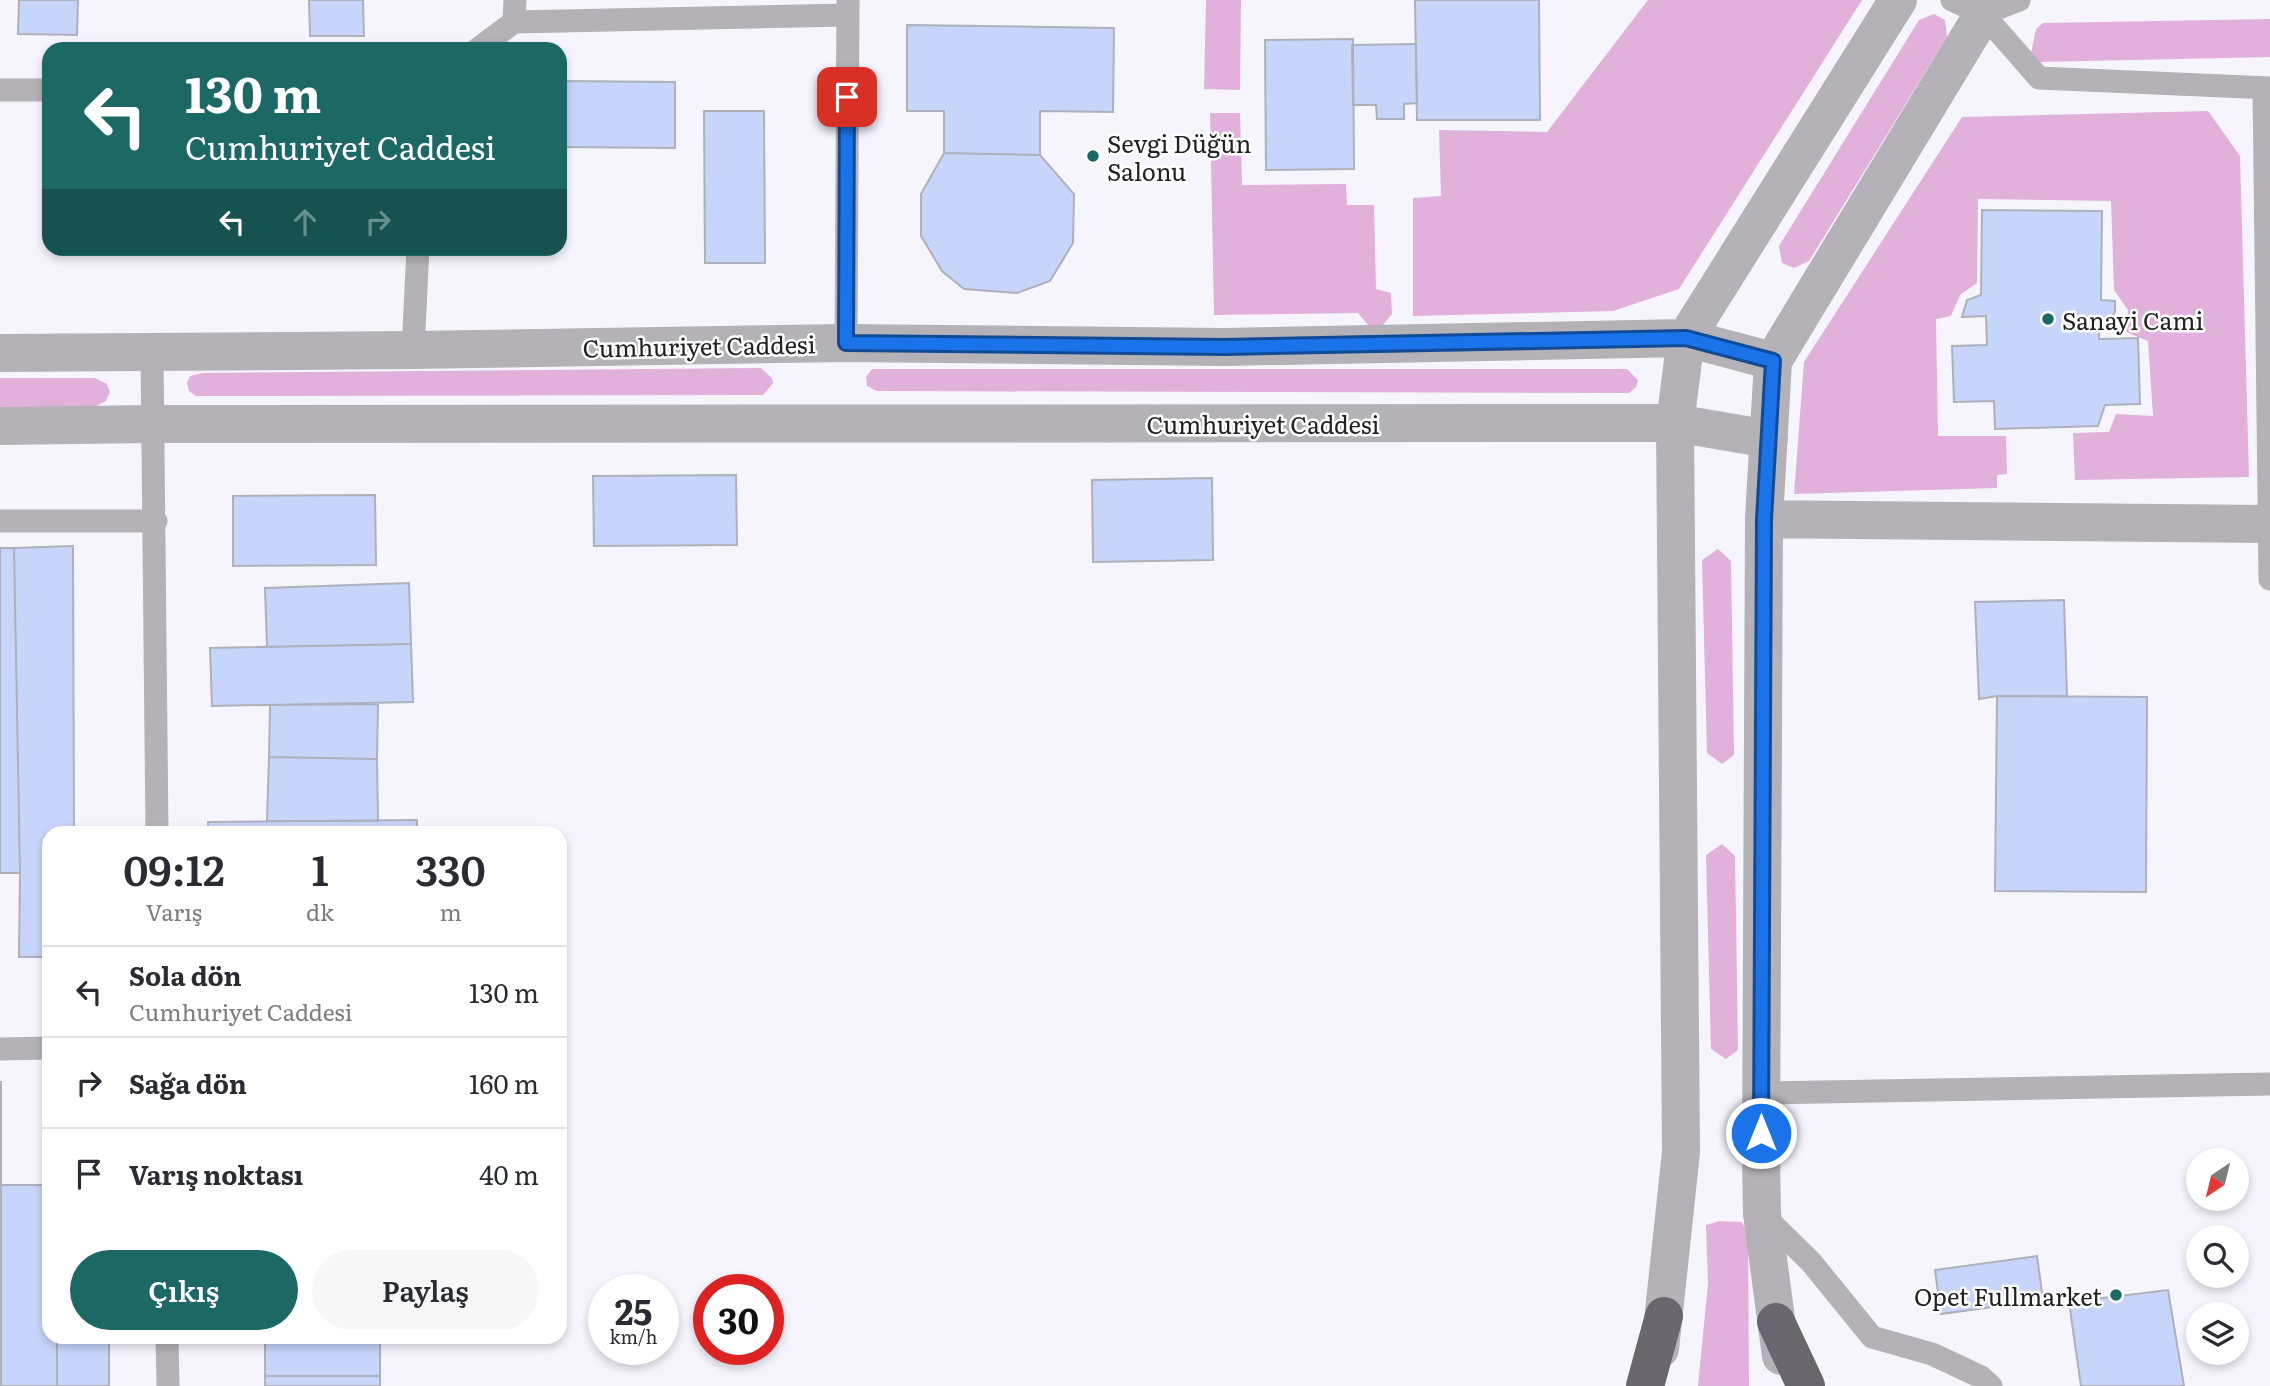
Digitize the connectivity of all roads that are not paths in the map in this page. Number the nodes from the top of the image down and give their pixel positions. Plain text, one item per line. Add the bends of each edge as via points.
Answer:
1 (1898, 0) edge
2 (2019, 0) edge
3 (1975, 5) edge
4 (847, 8) edge
5 (514, 11) edge
6 (485, 42) edge
7 (2267, 89) edge
8 (0, 90) edge
9 (42, 90) edge
10 (418, 256) edge
11 (1686, 338) junction
12 (846, 343) junction
13 (413, 350) junction
14 (152, 352) junction
15 (0, 353) edge
16 (1773, 361) junction
17 (1675, 423) junction
18 (152, 424) junction
19 (0, 426) edge
20 (1769, 439) junction
21 (1764, 519) junction
22 (0, 521) edge
23 (156, 521) junction
24 (2268, 524) edge
25 (2270, 579) edge
26 (157, 826) edge
27 (42, 1048) edge
28 (0, 1049) edge
29 (2270, 1084) edge
30 (1761, 1093) junction
31 (1762, 1214) junction
32 (1664, 1316) junction
33 (1776, 1322) junction
34 (167, 1344) edge
35 (168, 1386) edge
36 (1645, 1386) edge
37 (1657, 1386) edge
38 (1785, 1386) edge
39 (1806, 1386) edge
40 (1991, 1386) edge

1 - 11 street
2 - 3 lane
3 - 7 lane via 2039,78
3 - 16 street
4 - 5 lane
4 - 12 lane
5 - 6 lane
7 - 24 lane
8 - 9 lane
10 - 13 lane
11 - 12 street, Cumhuriyet Caddesi via 1225,347
11 - 16 street, Cumhuriyet Caddesi
11 - 17 street
12 - 13 street, Cumhuriyet Caddesi
13 - 14 street, Cumhuriyet Caddesi
14 - 15 street, Cumhuriyet Caddesi
14 - 18 lane
16 - 20 street
17 - 18 street, Cumhuriyet Caddesi
17 - 20 street, Cumhuriyet Caddesi
17 - 32 street via 1681,1152
18 - 19 street, Cumhuriyet Caddesi
18 - 23 lane
20 - 21 street
21 - 24 street
21 - 30 street
22 - 23 lane
23 - 26 lane
24 - 25 lane
27 - 28 lane
29 - 30 lane
30 - 31 street
31 - 33 street
31 - 40 lane via 1811,1262 1872,1337 1932,1354
32 - 36 highway
32 - 37 street
33 - 38 street
33 - 39 highway
34 - 35 lane

